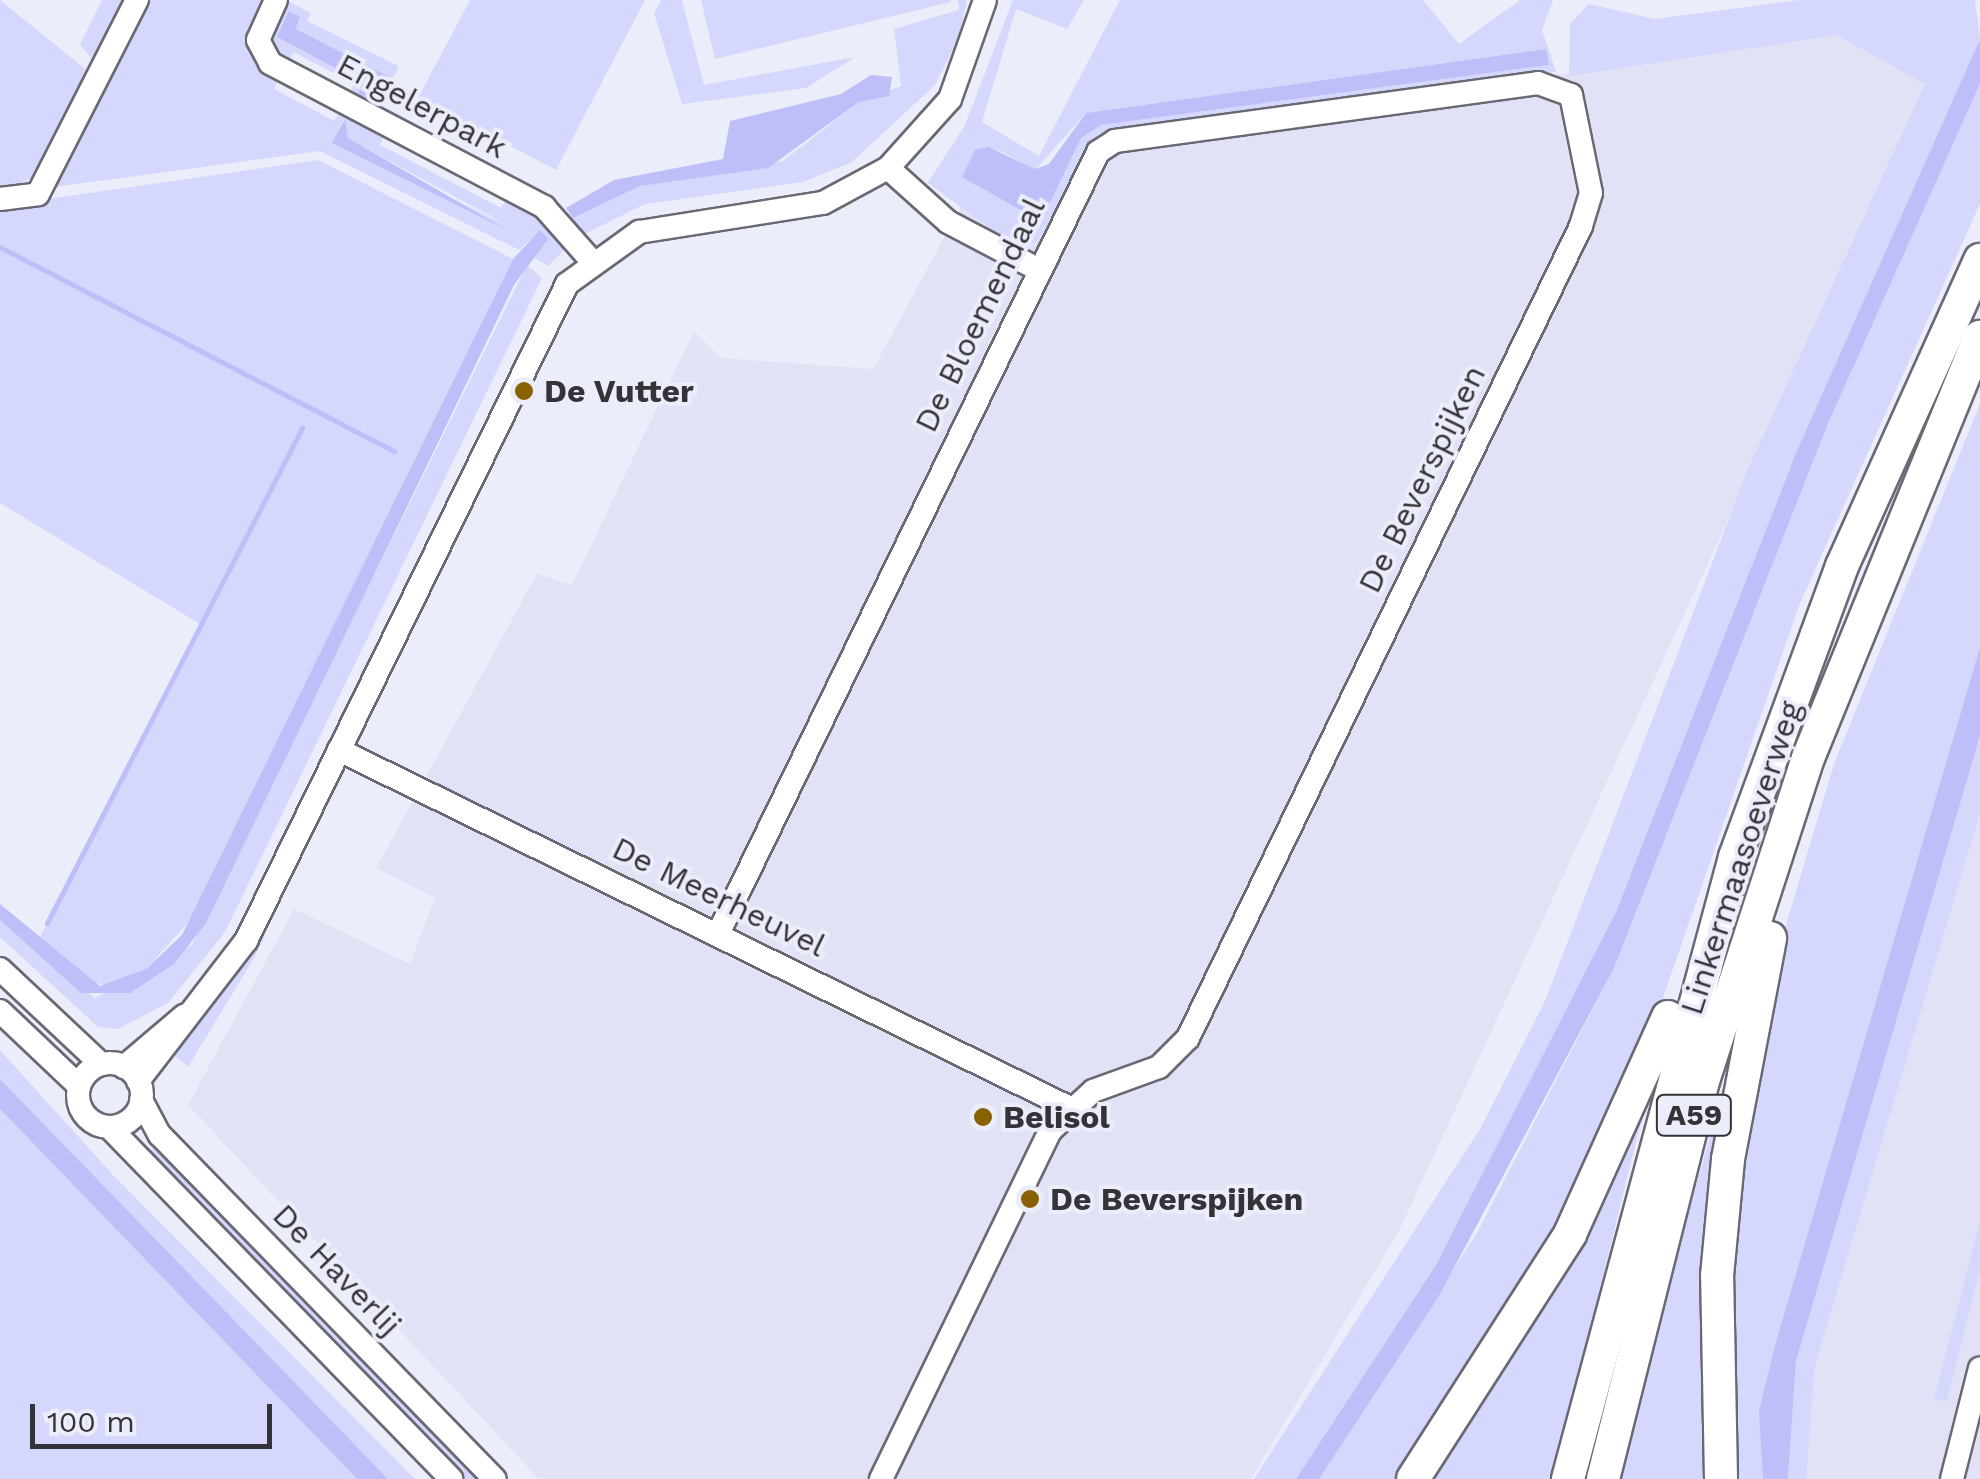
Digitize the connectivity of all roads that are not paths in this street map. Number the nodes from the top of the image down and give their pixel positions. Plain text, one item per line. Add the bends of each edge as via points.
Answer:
1 (137, 0) edge
2 (276, 0) edge
3 (986, 0) edge
4 (1563, 87) joint
5 (888, 168) junction
6 (0, 199) edge
7 (590, 259) junction
8 (1980, 260) edge
9 (1037, 270) junction
10 (1980, 336) edge
11 (339, 750) junction
12 (1808, 758) junction
13 (1735, 857) junction
14 (718, 934) junction
15 (0, 969) edge
16 (0, 1011) edge
17 (126, 1078) junction
18 (79, 1086) junction
19 (1068, 1108) junction
20 (109, 1128) junction
21 (1980, 1368) edge
22 (451, 1479) edge
23 (496, 1479) edge
24 (882, 1479) edge
25 (1413, 1479) edge
26 (1568, 1479) edge
27 (1603, 1479) edge
28 (1721, 1479) edge
29 (1952, 1479) edge

1 - 6 street via 38,194
2 - 7 street, Engelerpark via 258,40 270,63 544,206
3 - 5 street via 950,100
4 - 9 street, De Bloemendaal via 1114,141 1098,152
4 - 19 street, De Beverspijken via 1576,107 1590,194 1581,226 1222,967 1176,1056
5 - 7 street via 823,203 657,227
5 - 9 street via 948,222
7 - 11 street via 556,302
8 - 13 highway, Linkermaasoeverweg / A59 via 1842,566
9 - 14 street, De Bloemendaal
10 - 12 highway, Linkermaasoeverweg / A59
11 - 14 street, De Meerheuvel
11 - 17 street via 211,994
12 - 27 highway, Linkermaasoeverweg / A59 via 1703,1081
12 - 28 highway, A59 via 1803,818 1743,1055 1728,1159 1717,1295
13 - 25 highway, A59 via 1570,1234
13 - 26 highway, Linkermaasoeverweg / A59
14 - 19 street, De Meerheuvel
15 - 17 street, De Haverlij
16 - 18 street
17 - 18 street
17 - 20 street via 130,1120
17 - 23 street, De Haverlij via 160,1135
18 - 20 street, De Haverlij via 84,1114
19 - 24 street
20 - 22 street, De Haverlij
21 - 29 street

